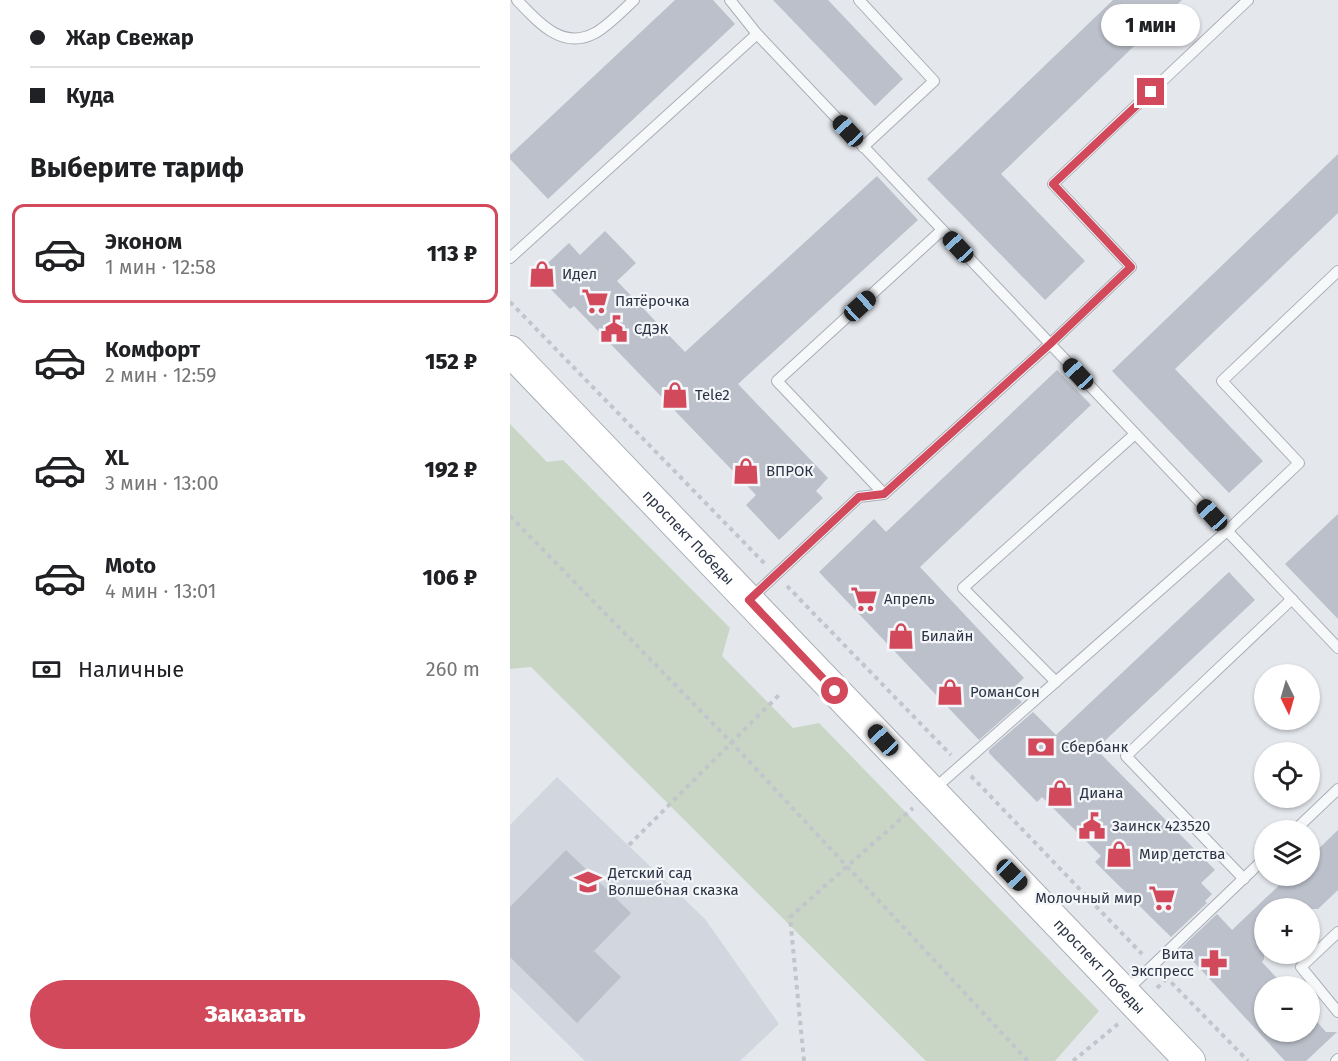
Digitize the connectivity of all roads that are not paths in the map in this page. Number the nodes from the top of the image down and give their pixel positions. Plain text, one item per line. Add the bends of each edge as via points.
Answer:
1 (517, 0) edge
2 (634, 0) edge
3 (730, 0) edge
4 (859, 0) edge
5 (1248, 0) edge
6 (757, 34) junction
7 (863, 147) junction
8 (942, 230) junction
9 (510, 258) edge
10 (1338, 271) edge
11 (1050, 344) junction
12 (510, 351) edge
13 (1135, 434) junction
14 (884, 494) junction
15 (1227, 531) junction
16 (1292, 599) junction
17 (749, 600) junction
18 (1338, 648) edge
19 (1056, 682) junction
20 (1338, 789) edge
21 (932, 791) junction
22 (1306, 820) edge
23 (1254, 869) edge
24 (1244, 879) junction
25 (1338, 932) edge
26 (1124, 992) junction
27 (1338, 1012) edge
28 (1190, 1061) edge

1 - 2 lane via 544,28 578,38 595,33
3 - 6 lane
4 - 7 lane via 934,81
5 - 11 lane via 1053,184 1131,267
6 - 7 lane
6 - 9 lane
7 - 8 lane
8 - 11 lane
8 - 14 lane via 777,381
10 - 15 lane via 1222,381 1299,463
11 - 13 lane
11 - 14 lane
12 - 17 main road, проспект Победы
13 - 15 lane
13 - 19 lane via 963,588
14 - 17 lane via 859,497
15 - 16 lane
15 - 19 lane
16 - 18 lane
16 - 24 lane via 1126,756
17 - 21 main road, проспект Победы
19 - 21 lane
20 - 22 lane
21 - 26 main road, проспект Победы
23 - 24 lane
24 - 26 lane
25 - 27 lane via 1301,967
26 - 28 main road, проспект Победы

